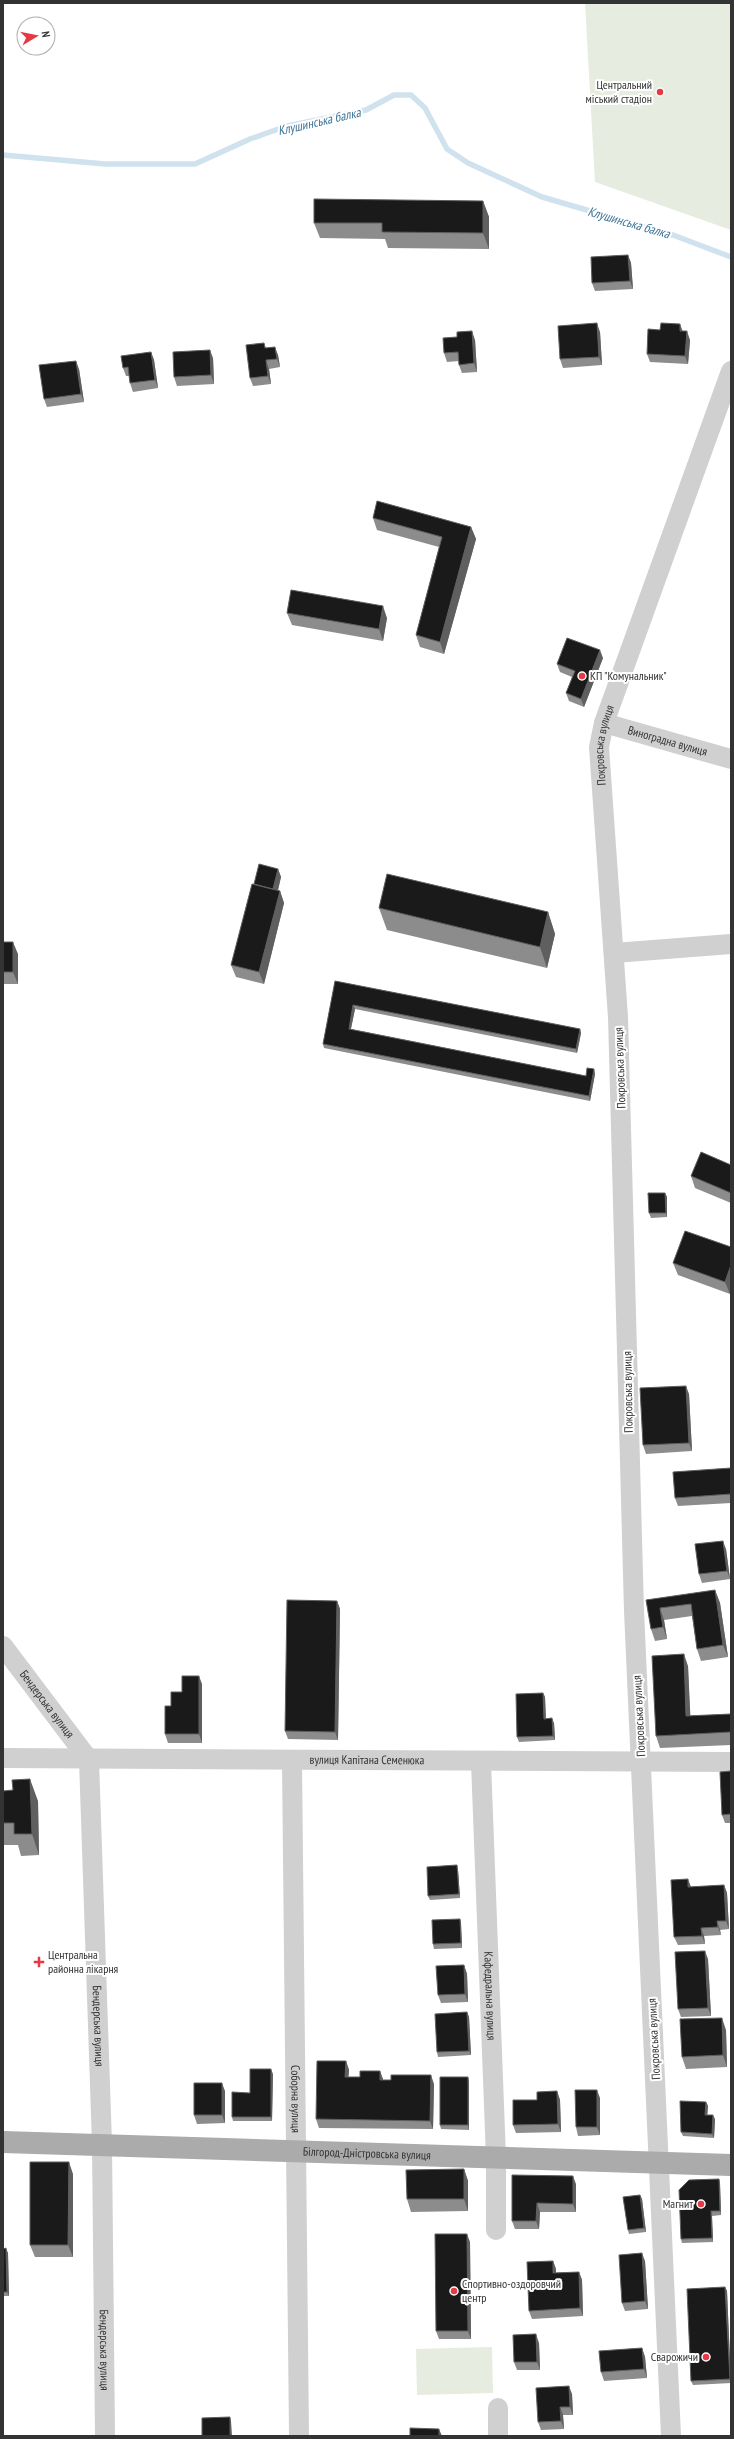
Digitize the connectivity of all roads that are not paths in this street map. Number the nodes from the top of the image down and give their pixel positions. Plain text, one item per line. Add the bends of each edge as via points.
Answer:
1 (731, 371) edge
2 (604, 723) junction
3 (731, 759) edge
4 (731, 944) edge
5 (614, 953) junction
6 (3, 1646) edge
7 (3, 1758) edge
8 (89, 1760) junction
9 (292, 1761) junction
10 (481, 1762) junction
11 (641, 1762) junction
12 (731, 1762) edge
13 (3, 2142) edge
14 (102, 2144) junction
15 (294, 2151) junction
16 (496, 2158) junction
17 (660, 2161) junction
18 (731, 2165) edge
19 (496, 2230) dead end
20 (498, 2408) dead end
21 (105, 2436) edge
22 (299, 2436) edge
23 (498, 2436) edge
24 (671, 2436) edge

1 - 2 street, Покровська вулиця
2 - 3 street, Виноградна вулиця
2 - 5 street, Покровська вулиця via 599,747 600,774
4 - 5 street
5 - 11 street, Покровська вулиця via 621,1071 634,1611
6 - 8 street, Бендерська вулиця
7 - 8 street, вулиця Капітана Семенюка
8 - 9 street, вулиця Капітана Семенюка
8 - 14 street, Бендерська вулиця
9 - 10 street, вулиця Капітана Семенюка
9 - 15 street, Соборна вулиця
10 - 11 street, вулиця Капітана Семенюка
10 - 16 street, Кафедральна вулиця
11 - 12 street, вулиця Капітана Семенюка
11 - 17 street, Покровська вулиця
13 - 14 main road, Білгород-Дністровська вулиця
14 - 15 main road, Білгород-Дністровська вулиця
14 - 21 street, Бендерська вулиця
15 - 16 main road, Білгород-Дністровська вулиця
15 - 22 street, Соборна вулиця
16 - 17 main road, Білгород-Дністровська вулиця
16 - 19 street, Кафедральна вулиця
17 - 18 main road, Білгород-Дністровська вулиця
17 - 24 street, Покровська вулиця
20 - 23 street

